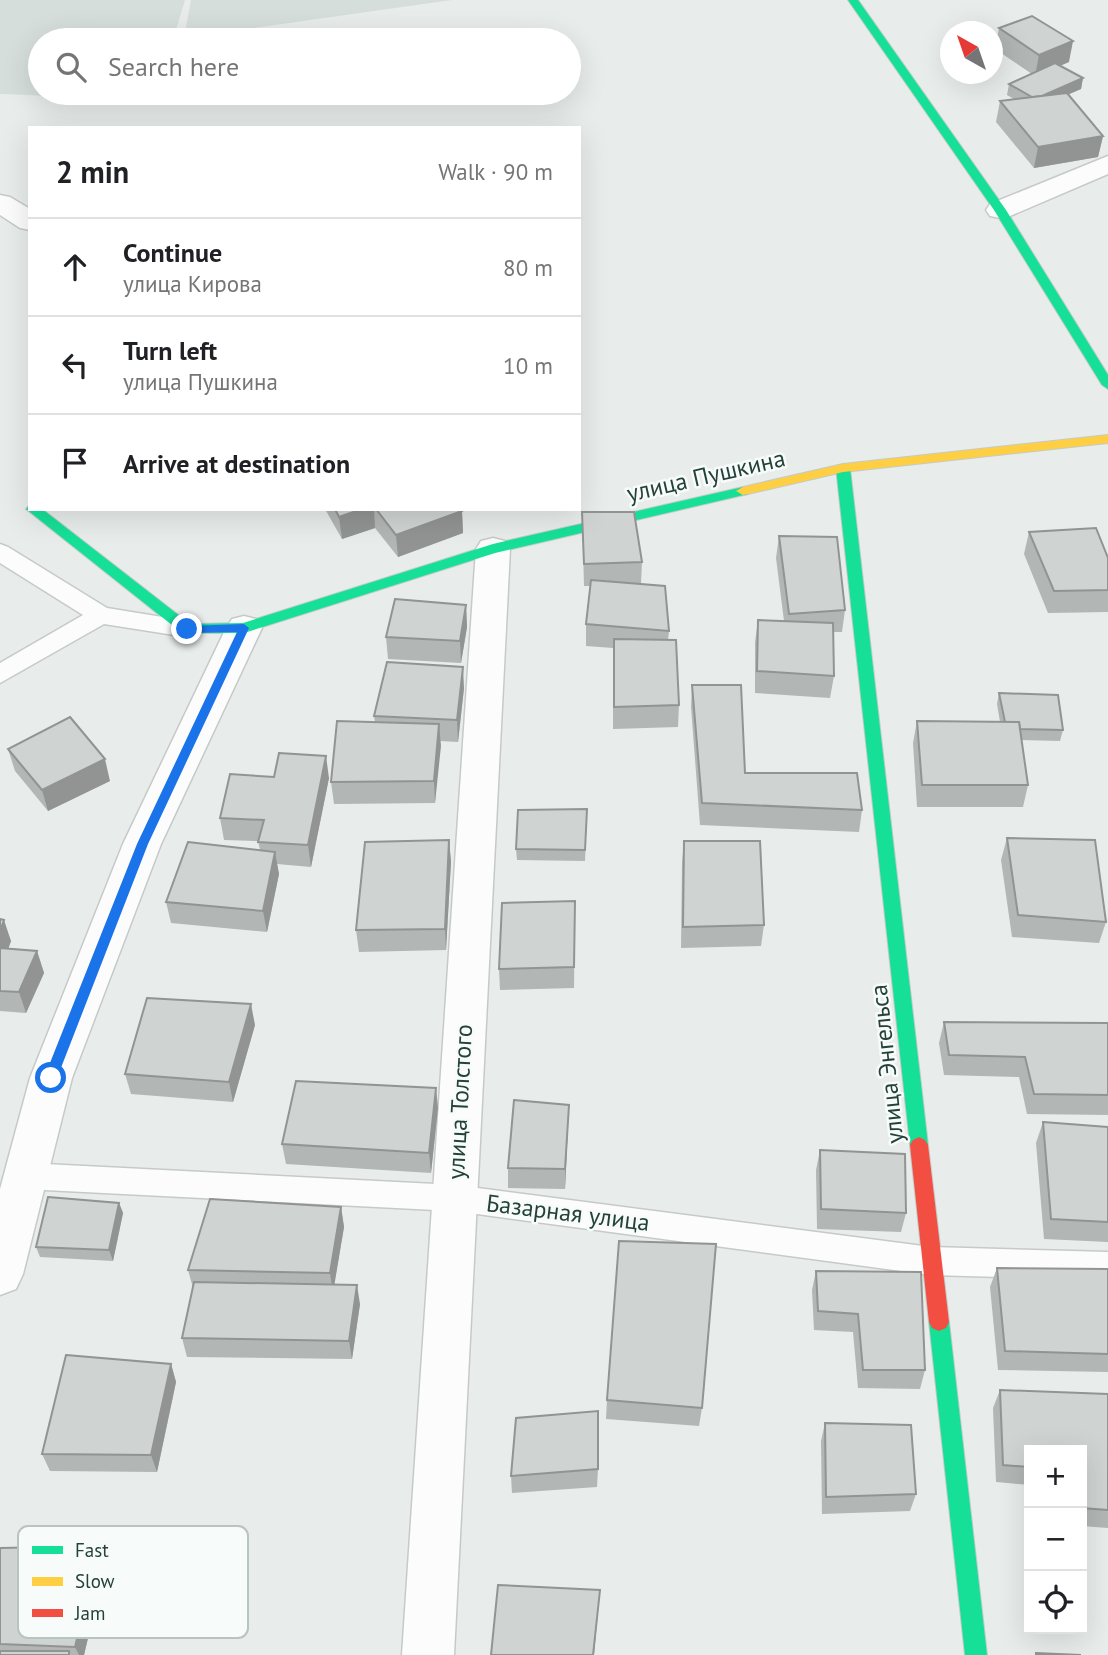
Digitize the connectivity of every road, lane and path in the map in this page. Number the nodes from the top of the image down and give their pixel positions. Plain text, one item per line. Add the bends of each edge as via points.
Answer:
1 (853, 0) edge
2 (1108, 163) edge
3 (0, 203) edge
4 (1000, 209) junction
5 (28, 221) edge
6 (1108, 385) edge
7 (1108, 439) edge
8 (843, 468) junction
9 (36, 511) edge
10 (493, 549) junction
11 (0, 552) edge
12 (102, 615) junction
13 (244, 628) junction
14 (187, 629) junction
15 (0, 674) edge
16 (25, 1176) junction
17 (455, 1198) junction
18 (931, 1261) junction
19 (1108, 1266) edge
20 (0, 1274) edge
21 (428, 1655) edge
22 (976, 1655) edge

1 - 4 street
2 - 4 street
3 - 5 street
4 - 6 street
7 - 8 street, улица Пушкина
8 - 10 street, улица Пушкина
8 - 18 street, улица Энгельса
9 - 14 street
10 - 13 street, улица Пушкина
10 - 17 street, улица Толстого
11 - 12 lane
12 - 14 lane
12 - 15 lane
13 - 14 street, улица Пушкина
13 - 16 street via 137,857 51,1078
16 - 17 lane, Базарная улица
16 - 20 street
17 - 18 lane, Базарная улица
17 - 21 street, улица Толстого
18 - 19 lane, Базарная улица
18 - 22 street, улица Энгельса

